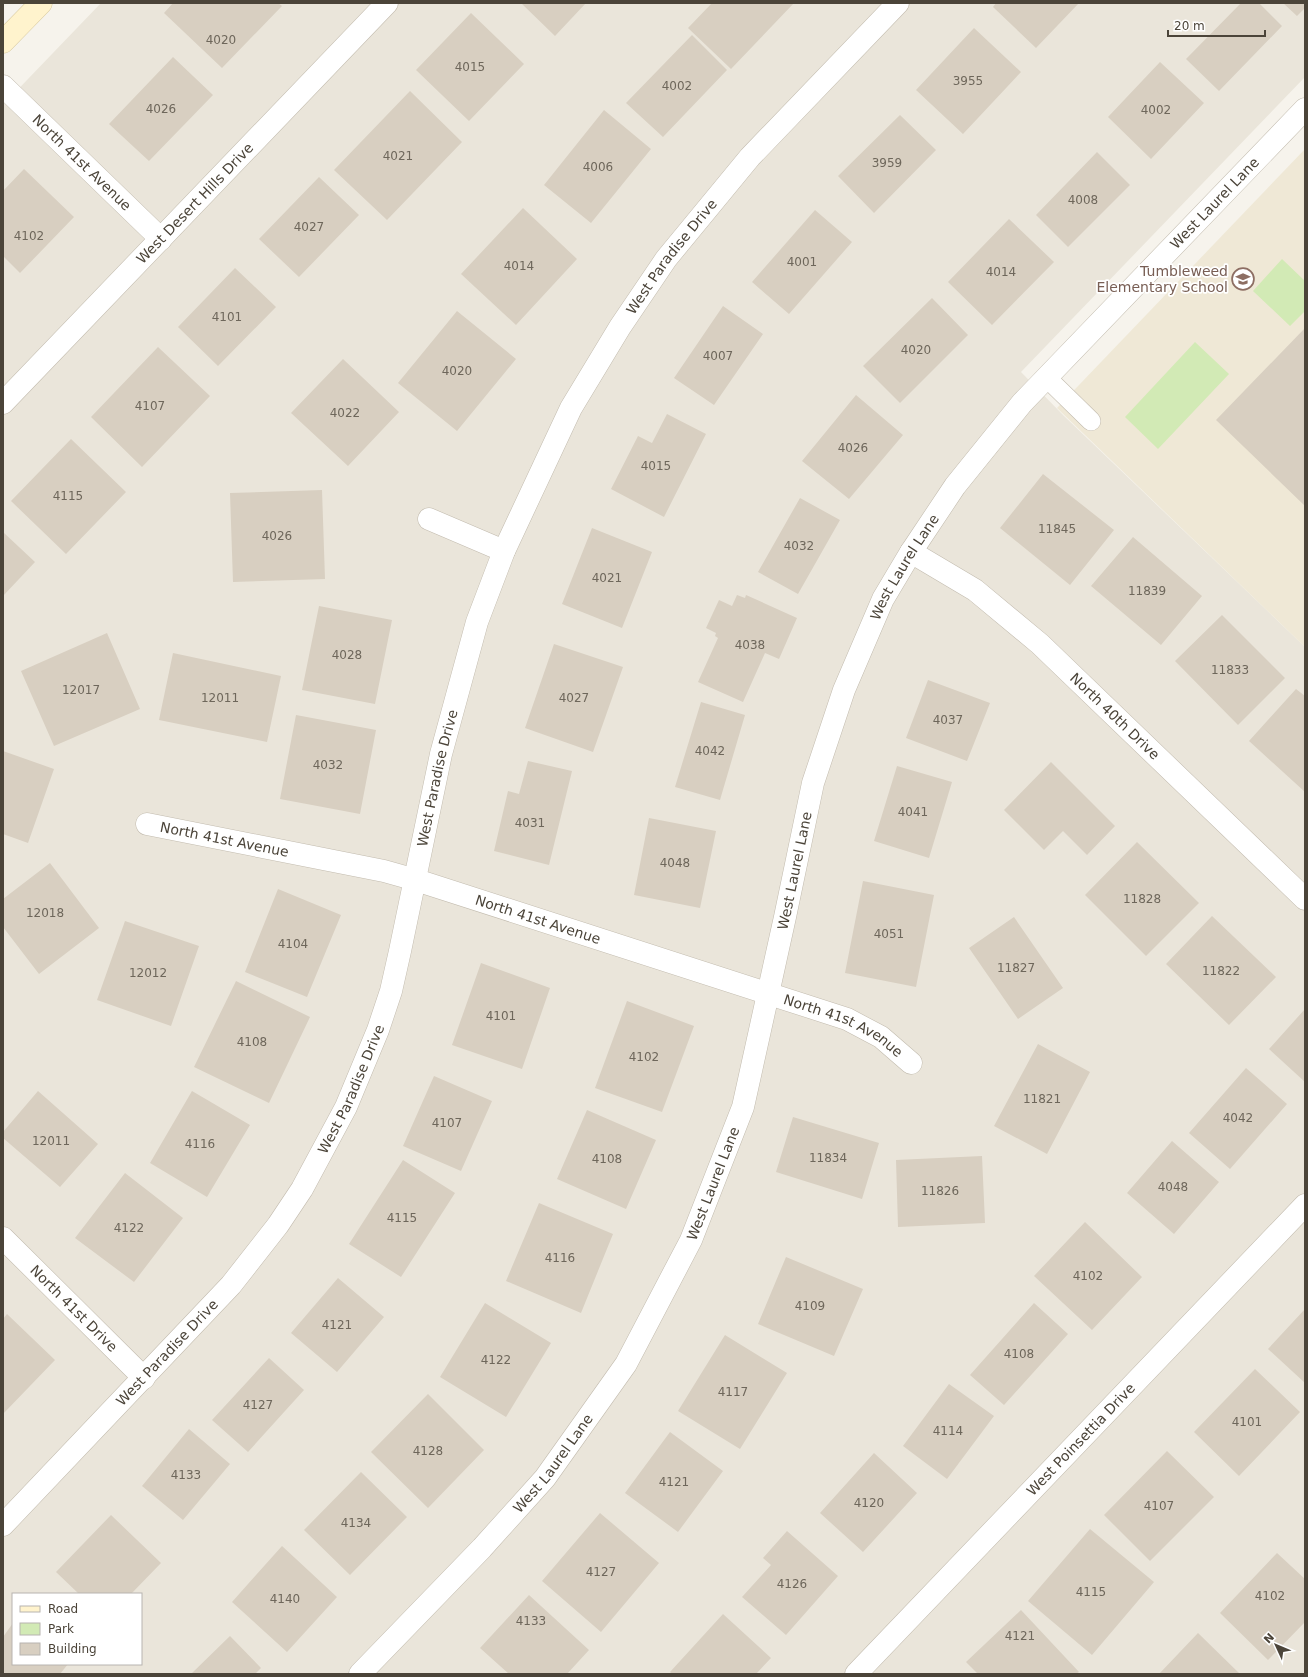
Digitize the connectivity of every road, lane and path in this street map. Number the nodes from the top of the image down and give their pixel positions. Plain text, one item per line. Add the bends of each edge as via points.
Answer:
1 (41, 3) edge
2 (387, 3) edge
3 (898, 3) edge
4 (3, 42) edge
5 (3, 86) edge
6 (1305, 109) edge
7 (161, 239) junction
8 (1047, 378) junction
9 (3, 403) edge
10 (1091, 421) dead end
11 (429, 519) dead end
12 (504, 551) junction
13 (911, 552) junction
14 (147, 824) dead end
15 (416, 880) junction
16 (1305, 899) edge
17 (768, 992) junction
18 (911, 1062) dead end
19 (1305, 1205) edge
20 (3, 1238) edge
21 (144, 1378) junction
22 (3, 1525) edge
23 (360, 1674) edge
24 (856, 1674) edge

1 - 4 main road
2 - 7 street, West Desert Hills Drive
3 - 12 street, West Paradise Drive via 750,157 666,259 620,327 571,408
5 - 7 street, North 41st Avenue
6 - 8 street, West Laurel Lane
7 - 9 street, West Desert Hills Drive
8 - 10 lane
8 - 13 street, West Laurel Lane via 1022,403 955,486
11 - 12 street
12 - 15 street, West Paradise Drive via 477,622 458,688 441,754
13 - 16 street, North 40th Drive via 975,590 1040,644
13 - 17 street, West Laurel Lane via 883,599 844,690 813,783
14 - 15 street, North 41st Avenue
15 - 17 street, North 41st Avenue
15 - 21 street, West Paradise Drive via 391,991 378,1030 346,1107 324,1151 302,1189 254,1258
17 - 18 street, North 41st Avenue via 864,1027
17 - 23 street, West Laurel Lane via 743,1108 691,1240 626,1364 545,1478 482,1548
19 - 24 street, West Poinsettia Drive
20 - 21 street, North 41st Drive
21 - 22 street, West Paradise Drive

